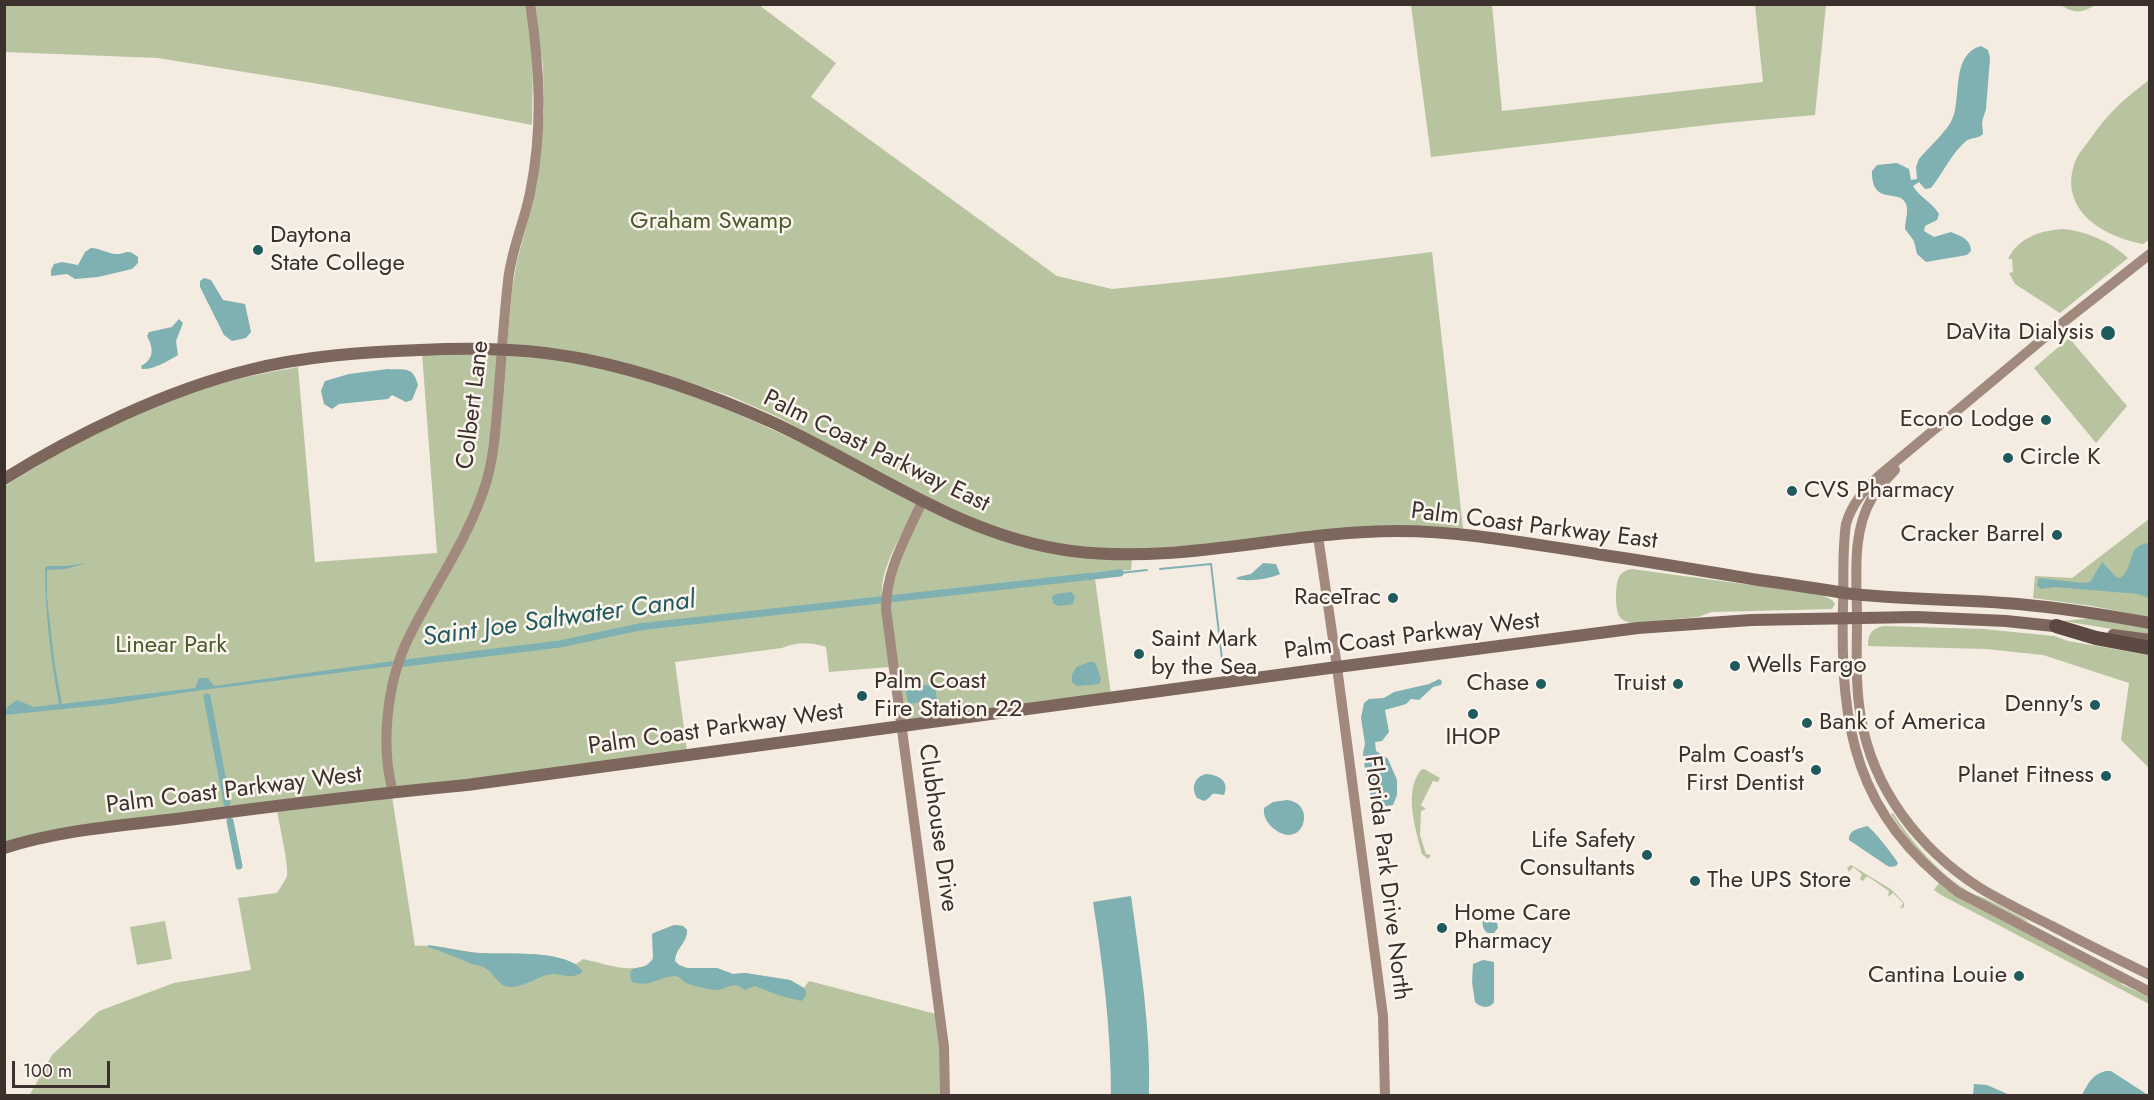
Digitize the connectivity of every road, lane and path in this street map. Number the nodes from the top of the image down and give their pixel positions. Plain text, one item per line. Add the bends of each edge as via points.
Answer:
1 (530, 4) edge
2 (2150, 254) edge
3 (503, 349) junction
4 (1920, 443) junction
5 (4, 479) edge
6 (922, 502) junction
7 (1318, 536) junction
8 (1844, 571) junction
9 (1823, 589) junction
10 (1844, 593) junction
11 (1857, 595) junction
12 (1843, 617) junction
13 (1857, 617) junction
14 (2150, 623) edge
15 (2056, 626) junction
16 (2150, 640) edge
17 (2150, 648) edge
18 (1337, 667) junction
19 (902, 726) junction
20 (393, 792) junction
21 (4, 848) edge
22 (2029, 930) junction
23 (2107, 954) junction
24 (2150, 975) edge
25 (2150, 992) edge
26 (945, 1095) edge
27 (1385, 1095) edge

1 - 3 street, Colbert Lane via 538,66 538,143 530,194 508,280
2 - 4 street
3 - 5 main road, Palm Coast Parkway East via 356,353 246,371 100,426
3 - 6 main road, Palm Coast Parkway East via 585,360 716,399 798,435
3 - 20 street, Colbert Lane via 494,450 486,485 409,637 392,692 387,747
4 - 8 street via 1872,482 1855,503 1846,524
4 - 11 street via 1876,492 1865,511 1858,539
6 - 7 main road, Palm Coast Parkway East via 1000,534 1075,552 1159,554
6 - 19 street, Clubhouse Drive via 892,568 886,598
7 - 9 main road, Palm Coast Parkway East via 1402,531 1462,535
7 - 18 street, Florida Park Drive North
8 - 9 street via 1835,584
8 - 10 street
9 - 10 main road, Palm Coast Parkway East
10 - 11 main road, Palm Coast Parkway East
10 - 12 street
11 - 13 street
11 - 14 main road, Palm Coast Parkway East via 2018,604
12 - 13 main road, Palm Coast Parkway West
12 - 18 main road, Palm Coast Parkway West via 1638,628
12 - 22 street via 1850,729 1878,806 1910,849 1944,881
13 - 15 main road, Palm Coast Parkway West via 1916,616
13 - 23 street via 1858,694 1863,727 1883,785 1907,822 1940,858 1980,888
15 - 16 main road, Palm Coast Parkway West
15 - 17 highway
18 - 19 main road, Palm Coast Parkway West
18 - 27 street, Florida Park Drive North via 1383,1016
19 - 20 main road, Palm Coast Parkway West
19 - 26 street, Clubhouse Drive via 945,1047
20 - 21 main road, Palm Coast Parkway West via 63,834
22 - 23 street via 2039,929 2089,956
22 - 25 street
23 - 24 street

